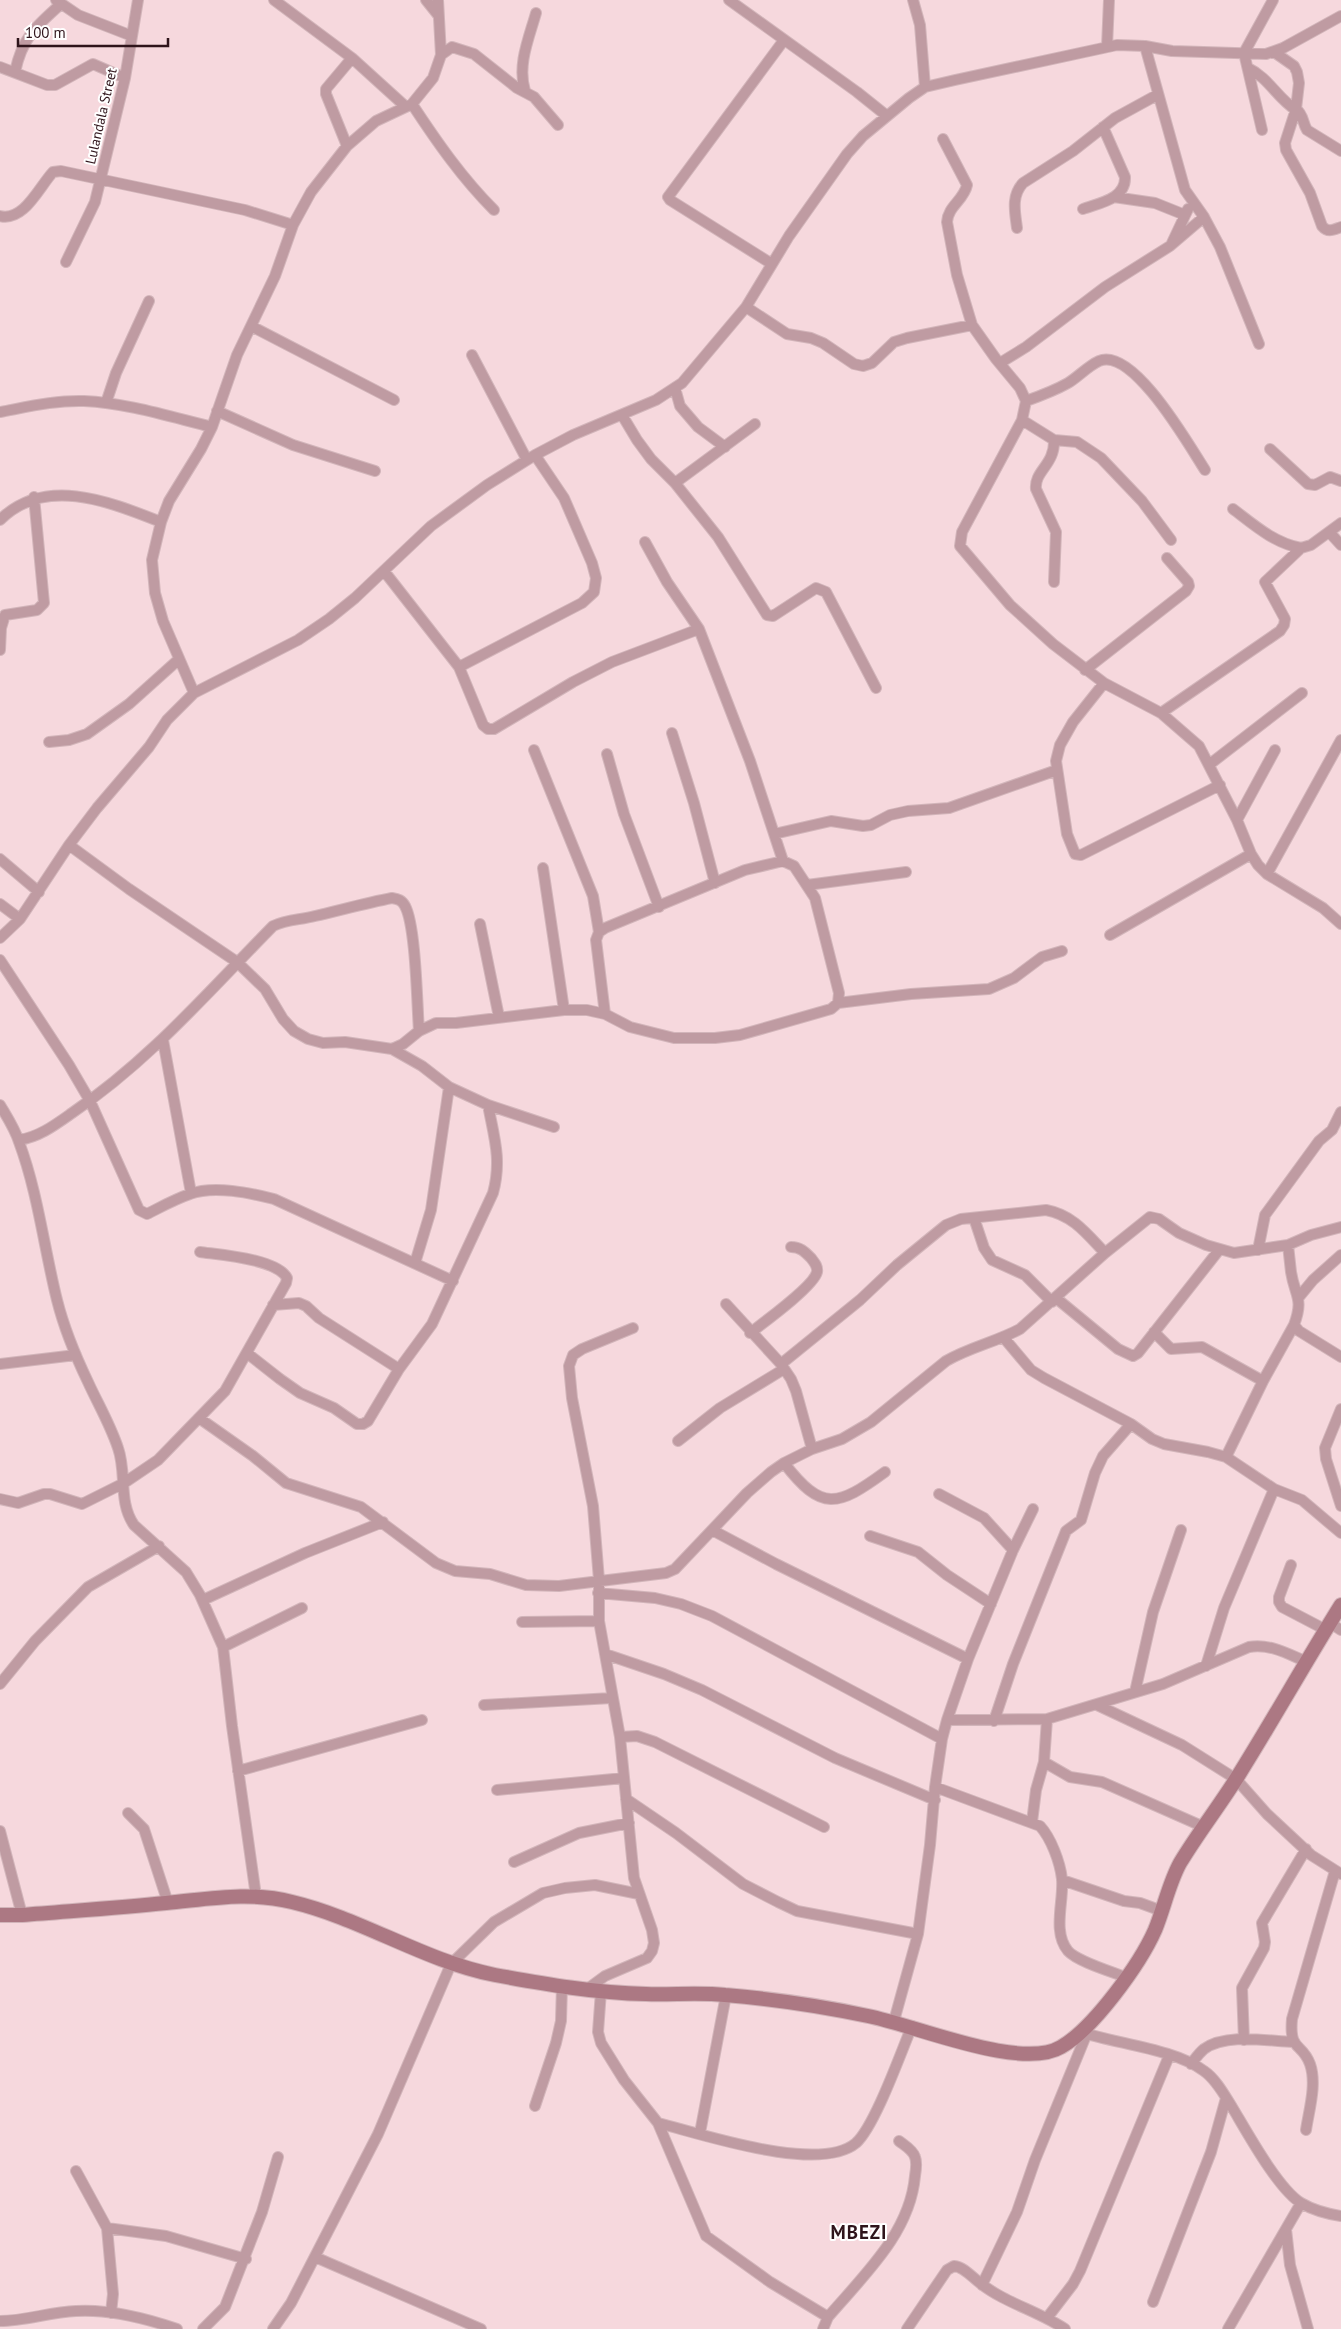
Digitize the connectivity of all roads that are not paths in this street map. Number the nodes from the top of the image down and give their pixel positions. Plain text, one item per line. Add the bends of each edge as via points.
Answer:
1 (138, 0) edge
2 (274, 0) edge
3 (426, 0) edge
4 (438, 0) edge
5 (729, 0) edge
6 (913, 0) edge
7 (1109, 0) edge
8 (1273, 0) edge
9 (58, 2) edge
10 (536, 12) dead end
11 (438, 15) junction
12 (1341, 16) edge
13 (132, 36) junction
14 (784, 40) junction
15 (1145, 46) junction
16 (1107, 47) junction
17 (1274, 52) junction
18 (1244, 53) junction
19 (441, 55) junction
20 (352, 58) junction
21 (0, 67) edge
22 (1248, 68) junction
23 (15, 72) junction
24 (125, 78) junction
25 (925, 87) junction
26 (524, 91) junction
27 (1157, 96) junction
28 (409, 105) junction
29 (1296, 109) junction
30 (887, 116) junction
31 (558, 125) dead end
32 (1103, 126) junction
33 (1262, 130) dead end
34 (943, 140) dead end
35 (347, 146) junction
36 (1341, 151) edge
37 (100, 178) junction
38 (1114, 197) junction
39 (1193, 201) junction
40 (1083, 209) dead end
41 (494, 210) dead end
42 (1185, 215) junction
43 (0, 216) edge
44 (1204, 217) junction
45 (292, 225) junction
46 (1341, 227) edge
47 (1017, 228) dead end
48 (1170, 246) junction
49 (66, 262) dead end
50 (772, 264) junction
51 (149, 301) dead end
52 (746, 307) junction
53 (972, 325) junction
54 (251, 326) junction
55 (1259, 344) dead end
56 (472, 355) dead end
57 (1000, 363) junction
58 (675, 388) junction
59 (394, 400) dead end
60 (1026, 401) junction
61 (106, 403) junction
62 (0, 412) edge
63 (217, 412) junction
64 (622, 415) junction
65 (1022, 420) junction
66 (755, 424) dead end
67 (212, 427) junction
68 (1054, 440) junction
69 (725, 447) junction
70 (1270, 449) dead end
71 (531, 457) junction
72 (1205, 470) dead end
73 (375, 471) dead end
74 (1341, 481) edge
75 (675, 483) junction
76 (34, 497) junction
77 (1233, 508) dead end
78 (0, 520) edge
79 (161, 522) junction
80 (1341, 524) edge
81 (1330, 533) junction
82 (1170, 540) dead end
83 (645, 542) dead end
84 (1341, 545) edge
85 (1301, 548) junction
86 (1167, 558) dead end
87 (384, 571) junction
88 (1054, 582) dead end
89 (699, 629) junction
90 (0, 650) edge
91 (178, 660) junction
92 (459, 667) junction
93 (1085, 670) junction
94 (1104, 683) junction
95 (876, 688) dead end
96 (194, 693) junction
97 (1302, 693) dead end
98 (1161, 713) junction
99 (672, 734) dead end
100 (1341, 740) edge
101 (49, 742) dead end
102 (534, 750) dead end
103 (1275, 750) dead end
104 (607, 754) dead end
105 (1210, 764) junction
106 (1057, 770) junction
107 (1220, 785) junction
108 (1237, 820) junction
109 (774, 834) junction
110 (69, 846) junction
111 (1251, 854) junction
112 (0, 858) edge
113 (783, 862) junction
114 (543, 868) dead end
115 (906, 872) dead end
116 (1267, 874) junction
117 (715, 884) junction
118 (807, 885) junction
119 (39, 892) junction
120 (0, 904) edge
121 (659, 907) junction
122 (20, 920) junction
123 (480, 924) dead end
124 (1341, 924) edge
125 (599, 932) junction
126 (1110, 935) dead end
127 (0, 938) edge
128 (1062, 951) dead end
129 (0, 960) edge
130 (237, 962) junction
131 (838, 1003) junction
132 (564, 1010) junction
133 (605, 1014) junction
134 (498, 1017) junction
135 (419, 1031) junction
136 (164, 1040) junction
137 (392, 1049) junction
138 (450, 1087) junction
139 (90, 1101) junction
140 (0, 1105) edge
141 (488, 1105) junction
142 (1341, 1112) edge
143 (554, 1127) dead end
144 (19, 1140) junction
145 (191, 1193) junction
146 (974, 1218) junction
147 (1341, 1227) edge
148 (1288, 1245) junction
149 (791, 1247) dead end
150 (1219, 1250) junction
151 (1258, 1250) junction
152 (200, 1252) dead end
153 (1105, 1253) junction
154 (1341, 1254) edge
155 (415, 1263) junction
156 (453, 1281) junction
157 (1299, 1297) junction
158 (1054, 1300) junction
159 (726, 1304) dead end
160 (273, 1305) junction
161 (1294, 1325) junction
162 (633, 1328) dead end
163 (1154, 1332) junction
164 (750, 1333) junction
165 (1004, 1338) junction
166 (247, 1353) junction
167 (76, 1355) junction
168 (1341, 1357) edge
169 (0, 1364) edge
170 (783, 1366) junction
171 (400, 1369) junction
172 (1263, 1381) junction
173 (1341, 1409) edge
174 (199, 1418) junction
175 (1131, 1424) junction
176 (678, 1441) dead end
177 (812, 1449) junction
178 (1226, 1457) junction
179 (784, 1463) junction
180 (885, 1472) dead end
181 (124, 1483) junction
182 (1274, 1489) junction
183 (939, 1494) dead end
184 (0, 1499) edge
185 (1341, 1506) edge
186 (1033, 1509) dead end
187 (383, 1522) junction
188 (712, 1530) junction
189 (1181, 1530) dead end
190 (1341, 1533) edge
191 (870, 1536) dead end
192 (159, 1546) junction
193 (1012, 1550) junction
194 (1291, 1565) dead end
195 (599, 1580) junction
196 (598, 1593) junction
197 (203, 1600) junction
198 (991, 1604) junction
199 (1341, 1605) edge
200 (302, 1608) dead end
201 (599, 1621) junction
202 (522, 1622) dead end
203 (1332, 1628) edge
204 (223, 1647) junction
205 (605, 1654) junction
206 (968, 1658) junction
207 (1306, 1662) junction
208 (1206, 1666) junction
209 (0, 1684) edge
210 (1135, 1692) junction
211 (612, 1698) junction
212 (484, 1705) dead end
213 (1097, 1705) junction
214 (1047, 1719) junction
215 (422, 1720) dead end
216 (947, 1720) junction
217 (994, 1721) junction
218 (620, 1737) junction
219 (942, 1739) junction
220 (1044, 1762) junction
221 (238, 1771) junction
222 (624, 1778) junction
223 (1236, 1779) junction
224 (936, 1787) junction
225 (497, 1790) dead end
226 (626, 1799) junction
227 (935, 1800) junction
228 (128, 1813) dead end
229 (1032, 1822) junction
230 (629, 1823) junction
231 (824, 1827) dead end
232 (1204, 1827) junction
233 (0, 1831) edge
234 (1306, 1849) junction
235 (514, 1862) dead end
236 (1338, 1872) edge
237 (1062, 1880) junction
238 (639, 1894) junction
239 (256, 1896) junction
240 (168, 1903) junction
241 (1162, 1911) junction
242 (0, 1915) edge
243 (22, 1915) junction
244 (918, 1934) junction
245 (450, 1964) junction
246 (1128, 1978) junction
247 (562, 1985) junction
248 (586, 1990) junction
249 (601, 1991) junction
250 (726, 1995) junction
251 (894, 2021) junction
252 (912, 2026) junction
253 (1084, 2032) junction
254 (1244, 2040) junction
255 (1293, 2042) junction
256 (1169, 2056) junction
257 (1191, 2064) junction
258 (1226, 2098) junction
259 (534, 2106) dead end
260 (658, 2123) junction
261 (1306, 2130) dead end
262 (700, 2133) junction
263 (899, 2141) dead end
264 (278, 2157) dead end
265 (76, 2171) dead end
266 (1301, 2203) junction
267 (1341, 2216) edge
268 (107, 2228) junction
269 (1286, 2229) junction
270 (314, 2257) junction
271 (246, 2259) junction
272 (982, 2284) junction
273 (1153, 2302) dead end
274 (111, 2313) junction
275 (828, 2317) junction
276 (1047, 2318) junction
277 (0, 2321) edge
278 (475, 2328) edge
279 (177, 2329) edge
280 (203, 2329) edge
281 (273, 2329) edge
282 (823, 2329) edge
283 (907, 2329) edge
284 (1064, 2329) edge
285 (1228, 2329) edge
286 (1308, 2329) edge

1 - 13 street, Lulandala Street
2 - 20 street
3 - 11 street
4 - 11 street
5 - 14 street
6 - 25 street via 920,25
7 - 16 street
8 - 18 street
9 - 13 street via 78,15
9 - 23 street via 29,33
10 - 26 street via 523,60
11 - 19 street
12 - 17 street
13 - 24 street, Lulandala Street
14 - 30 street
14 - 50 street via 668,197
15 - 16 street
15 - 18 street via 1172,51
15 - 27 street
16 - 25 street
17 - 18 street
17 - 29 street via 1294,66 1297,72
18 - 22 street
19 - 26 street via 452,47 474,54
19 - 28 street via 433,78
20 - 28 street
20 - 35 street via 326,89
21 - 23 street
22 - 29 street via 1265,78 1284,102
22 - 33 street
23 - 24 street via 55,85 93,64
24 - 37 street, Lulandala Street
25 - 30 street
26 - 31 street via 544,106
27 - 32 street
27 - 39 street via 1185,190
28 - 35 street via 376,121
28 - 41 street via 454,165
29 - 36 street via 1302,114 1307,130
29 - 46 street via 1285,136 1286,150 1310,193 1322,226 1330,231
30 - 50 street via 847,154
32 - 38 street via 1124,177 1122,190
32 - 47 street via 1073,151 1018,188 1014,199
34 - 53 street via 966,185 965,192 948,214 947,222 956,275
35 - 45 street via 311,192
37 - 43 street via 52,172 20,212 12,217
37 - 45 street via 245,210
37 - 49 street, Lulandala Street via 92,212
38 - 40 street
38 - 42 street via 1155,203
39 - 42 street
39 - 44 street
42 - 48 street
44 - 48 street
44 - 55 street via 1232,274
45 - 54 street via 274,276
48 - 57 street via 1105,287
50 - 52 street
51 - 61 street
52 - 53 street via 787,334 817,340 854,364 863,366 872,363 894,342
52 - 58 street
53 - 57 street
54 - 59 street
54 - 63 street
56 - 71 street
57 - 60 street
58 - 64 street
58 - 69 street via 680,406 698,427
60 - 65 street
60 - 72 street via 1068,383 1098,361 1106,359 1141,379 1157,396
61 - 62 street via 83,401
61 - 67 street
63 - 67 street
63 - 73 street via 293,445
64 - 71 street
64 - 75 street via 637,440
65 - 68 street
65 - 93 street via 962,532 960,546 1010,605
66 - 69 street
67 - 79 street via 169,501
68 - 82 street via 1076,442 1101,458 1142,501
68 - 88 street via 1053,455 1036,482 1036,489 1056,532
69 - 75 street
70 - 74 street via 1308,484 1330,477
71 - 87 street via 431,526
71 - 92 street via 564,498 594,571 594,592 582,603
75 - 95 street via 718,537 767,615 773,616 816,588 826,592
76 - 78 street via 12,508
76 - 79 street via 98,499
76 - 90 street via 44,603 37,610 5,615
77 - 85 street via 1272,538
79 - 91 street via 155,541 152,578 163,621
80 - 81 street
81 - 84 street
81 - 85 street
83 - 89 street
85 - 98 street via 1265,582 1285,619 1280,631
86 - 93 street via 1188,582 1186,591
87 - 92 street
87 - 96 street via 329,619 298,640
89 - 92 street via 612,662 494,729 483,725
89 - 109 street
91 - 96 street
91 - 101 street via 128,704 87,734
93 - 94 street
94 - 98 street
94 - 106 street via 1073,722 1060,745
96 - 110 street via 167,720
97 - 105 street
98 - 105 street via 1199,746
99 - 117 street
100 - 116 street
102 - 125 street via 593,896
103 - 108 street
104 - 121 street via 624,814
105 - 107 street
106 - 107 street via 1067,834 1073,852 1079,856
106 - 109 street via 949,808 908,811 862,826 831,820
107 - 108 street
108 - 111 street
109 - 113 street
110 - 119 street
110 - 130 street
111 - 116 street
111 - 126 street
112 - 119 street
113 - 117 street via 745,870
113 - 118 street via 794,866
114 - 132 street
115 - 118 street
116 - 124 street via 1323,908
117 - 121 street
118 - 131 street via 815,898 839,992
119 - 122 street
120 - 122 street
121 - 125 street
122 - 127 street
123 - 134 street
125 - 133 street via 596,940
128 - 131 street via 1042,957 1014,978 989,988
129 - 139 street
130 - 135 street via 273,926 284,920 399,899 405,906 411,931
130 - 136 street
130 - 137 street via 265,988 294,1031 308,1039
131 - 133 street via 789,1022 715,1038 674,1038 652,1034
132 - 133 street
132 - 134 street
134 - 135 street via 456,1024 436,1023
135 - 137 street
136 - 139 street
136 - 145 street
137 - 138 street
138 - 141 street
138 - 155 street via 430,1210
139 - 144 street via 46,1130
139 - 145 street via 139,1210 147,1214
140 - 144 street
141 - 143 street
141 - 156 street via 498,1155 498,1174 493,1193
142 - 151 street via 1332,1130 1319,1141 1266,1215
144 - 167 street via 43,1228 58,1301
145 - 155 street via 222,1190 274,1199
146 - 153 street via 1046,1210 1060,1212 1072,1219
146 - 158 street via 984,1248 992,1260 1025,1276
146 - 170 street via 946,1225
147 - 148 street
148 - 151 street
148 - 157 street via 1291,1274
149 - 164 street via 804,1251 815,1263 815,1276 792,1300
150 - 151 street via 1234,1253
150 - 153 street via 1179,1233 1154,1216 1144,1220
150 - 163 street
152 - 160 street via 264,1263 278,1269 286,1275 286,1283
153 - 158 street
154 - 157 street
155 - 156 street
156 - 171 street via 432,1324
157 - 161 street
158 - 163 street via 1128,1354 1138,1354
158 - 165 street via 1020,1329
159 - 164 street
160 - 166 street
160 - 171 street via 306,1306 319,1318
161 - 168 street
161 - 172 street
162 - 195 street via 582,1349 573,1355 570,1366 572,1398 593,1506
163 - 172 street via 1171,1349 1202,1347
164 - 170 street
165 - 175 street via 1031,1370
165 - 177 street via 946,1361 871,1422 842,1439
166 - 171 street via 300,1392 334,1408 357,1424 368,1421
166 - 174 street via 225,1391
167 - 169 street
167 - 181 street via 107,1418 119,1450
170 - 176 street
170 - 177 street via 796,1391
172 - 178 street
173 - 185 street via 1325,1448
174 - 181 street via 158,1460
174 - 187 street via 286,1483 361,1507
175 - 178 street via 1164,1444
175 - 217 street via 1103,1456 1081,1520 1066,1531
177 - 179 street
178 - 182 street
179 - 180 street via 802,1486 816,1496 832,1500 849,1496
179 - 188 street via 747,1493
181 - 184 street via 79,1504 50,1494 18,1503
181 - 192 street via 128,1516
182 - 190 street via 1302,1500
182 - 208 street via 1224,1608
183 - 193 street via 984,1518
186 - 193 street
187 - 195 street via 436,1563 455,1571 490,1574 526,1585 559,1586
187 - 197 street via 305,1553
188 - 195 street via 683,1562 666,1573
188 - 206 street
189 - 210 street via 1153,1612
191 - 198 street via 918,1552
192 - 197 street via 186,1572
192 - 209 street via 88,1587 35,1641
193 - 198 street
194 - 203 street via 1279,1597 1282,1607
195 - 196 street
196 - 201 street
196 - 219 street via 655,1598 712,1616
197 - 204 street
198 - 206 street
199 - 203 street
200 - 204 street
201 - 202 street
201 - 205 street
203 - 207 street
204 - 221 street
205 - 211 street
205 - 227 street via 702,1690 835,1758
206 - 216 street
207 - 208 street via 1258,1645
207 - 223 street
208 - 210 street
210 - 213 street
211 - 212 street
211 - 218 street
213 - 214 street
213 - 223 street via 1182,1745
214 - 217 street
214 - 220 street
215 - 221 street
216 - 217 street
216 - 219 street
218 - 222 street
218 - 231 street via 637,1736 654,1742
219 - 224 street
220 - 229 street
220 - 232 street via 1070,1777 1102,1782
221 - 239 street
222 - 225 street
222 - 226 street
223 - 232 street
223 - 234 street via 1267,1814
224 - 227 street
224 - 229 street
226 - 230 street
226 - 244 street via 743,1884 778,1902 798,1910
227 - 244 street
228 - 240 street via 144,1829
229 - 237 street via 1045,1832
230 - 235 street via 579,1833
230 - 238 street via 634,1878
232 - 241 street via 1176,1872
233 - 243 street
234 - 236 street via 1318,1861
234 - 254 street via 1262,1923 1264,1948 1242,1988
236 - 255 street via 1292,2019
237 - 241 street
237 - 246 street via 1060,1928 1069,1952
238 - 245 street via 595,1885 543,1894 494,1922
238 - 248 street via 652,1930 652,1951 647,1958 605,1976
239 - 240 street via 218,1896
239 - 245 street via 332,1914
240 - 243 street
241 - 246 street
242 - 243 street
244 - 251 street
245 - 247 street
245 - 270 street via 378,2134
246 - 253 street
247 - 248 street
247 - 259 street via 556,2043
248 - 249 street
249 - 250 street
249 - 260 street via 598,2032 601,2043 624,2080
250 - 251 street via 824,2007
250 - 262 street
251 - 252 street
252 - 253 street via 1002,2053 1035,2055 1060,2048
252 - 262 street via 866,2131 856,2143 841,2151 794,2154 762,2150
253 - 256 street
253 - 272 street via 1017,2212
254 - 255 street
254 - 257 street via 1216,2043
255 - 261 street via 1306,2057 1312,2072
256 - 257 street
256 - 276 street via 1074,2284
257 - 258 street via 1207,2072
258 - 266 street via 1269,2166
258 - 273 street via 1218,2133
260 - 262 street
260 - 275 street via 706,2236 770,2282
263 - 275 street via 911,2150 916,2162 914,2194 906,2216 882,2255
264 - 271 street
265 - 268 street
266 - 267 street
266 - 269 street
268 - 271 street via 166,2236
268 - 274 street via 113,2294
269 - 285 street
269 - 286 street via 1290,2265
270 - 278 street
270 - 281 street via 291,2303
271 - 280 street via 225,2307
272 - 276 street
272 - 283 street via 960,2267 947,2270
274 - 277 street via 77,2311
274 - 279 street
275 - 282 street
276 - 284 street

